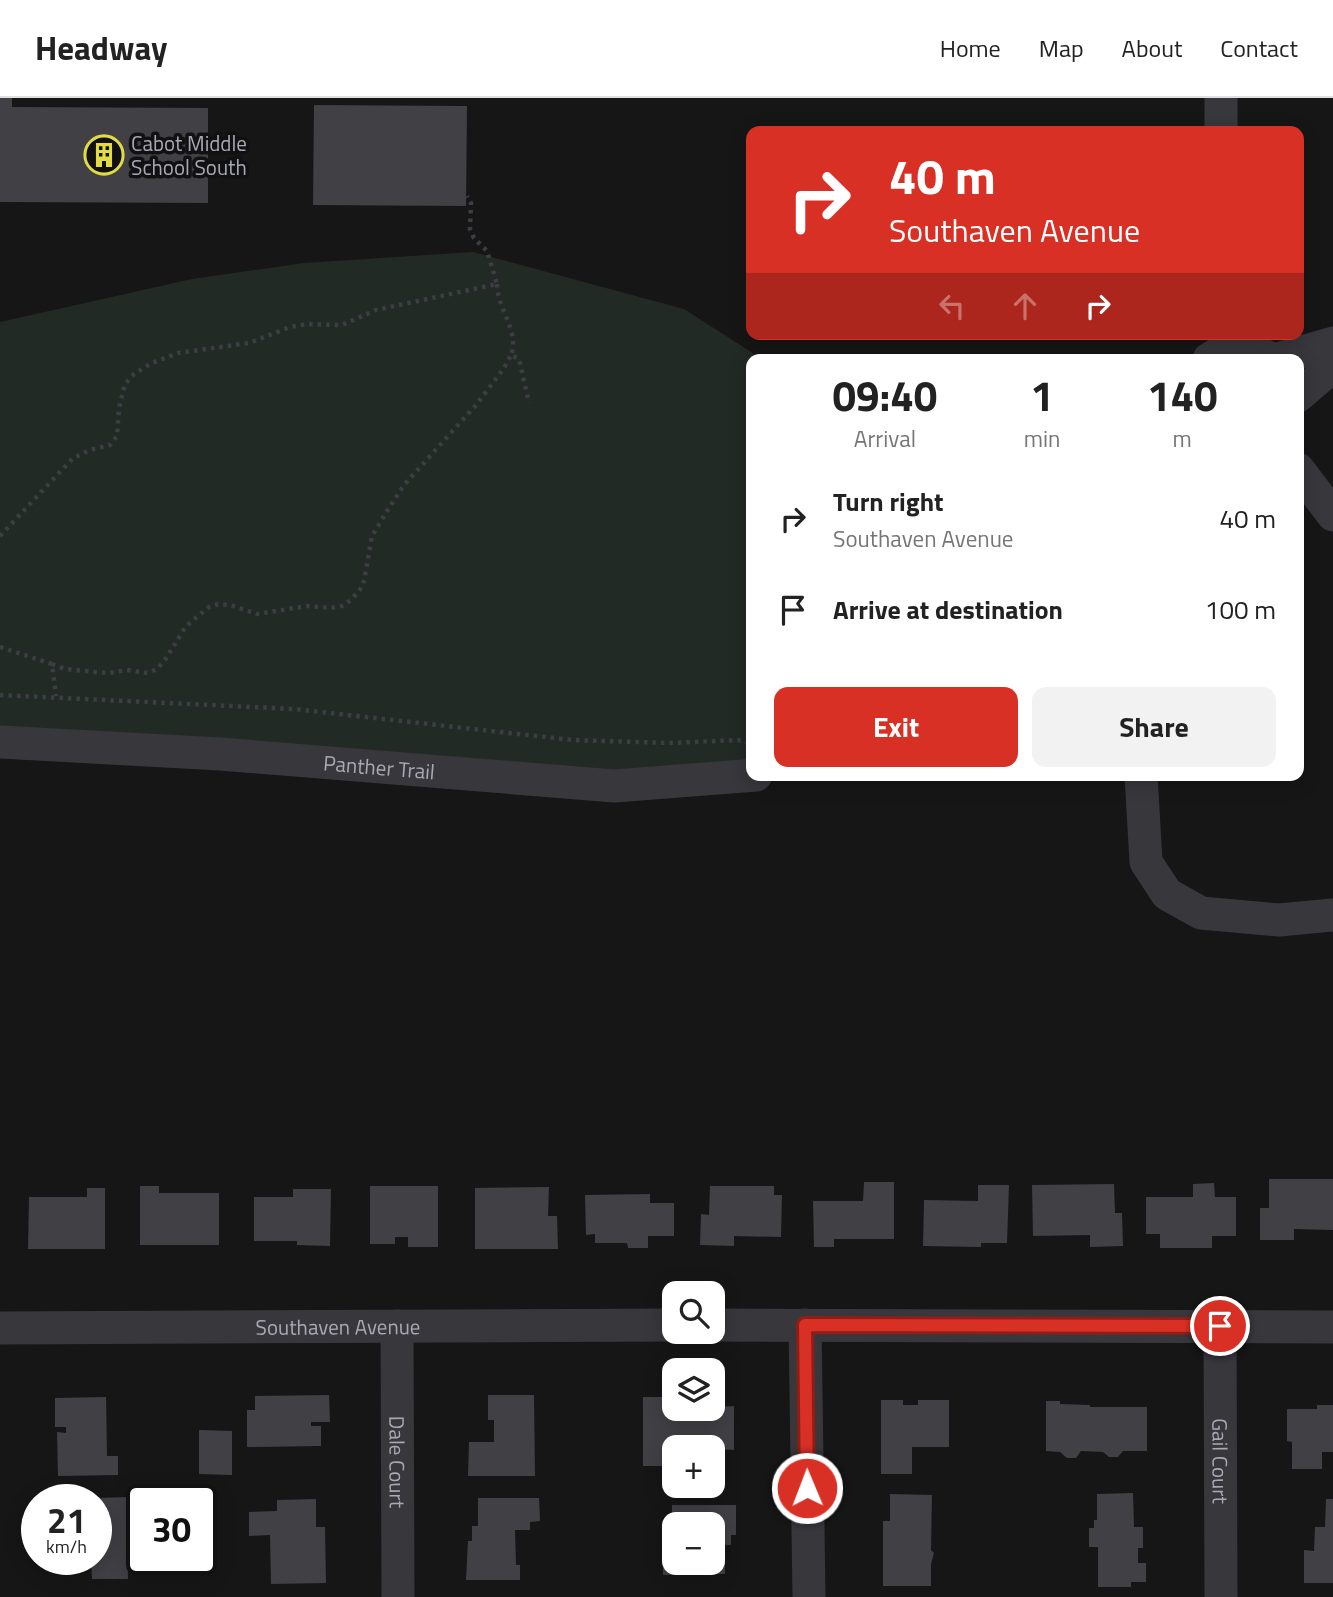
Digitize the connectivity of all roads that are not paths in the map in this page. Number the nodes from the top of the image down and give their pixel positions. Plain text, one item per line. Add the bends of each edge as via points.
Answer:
1 (1221, 98) edge
2 (1221, 126) edge
3 (1333, 343) edge
4 (1222, 347) edge
5 (1263, 354) edge
6 (1294, 354) edge
7 (1333, 366) edge
8 (1304, 391) edge
9 (1304, 477) edge
10 (1333, 515) edge
11 (0, 742) edge
12 (746, 776) edge
13 (1140, 781) edge
14 (1333, 915) edge
15 (662, 1325) edge
16 (725, 1325) edge
17 (805, 1325) junction
18 (397, 1326) junction
19 (1220, 1326) junction
20 (1333, 1327) edge
21 (0, 1328) edge
22 (398, 1597) edge
23 (808, 1597) edge
24 (1221, 1597) edge

1 - 2 street
3 - 6 street
4 - 5 street
7 - 8 street
9 - 10 street
11 - 12 street, Panther Trail via 220,754 614,786
13 - 14 street via 1146,862 1167,894 1201,913 1279,920
15 - 18 street, Southaven Avenue
16 - 17 street
17 - 19 street
17 - 23 street
18 - 21 street, Southaven Avenue
18 - 22 street, Dale Court
19 - 20 street
19 - 24 street, Gail Court

